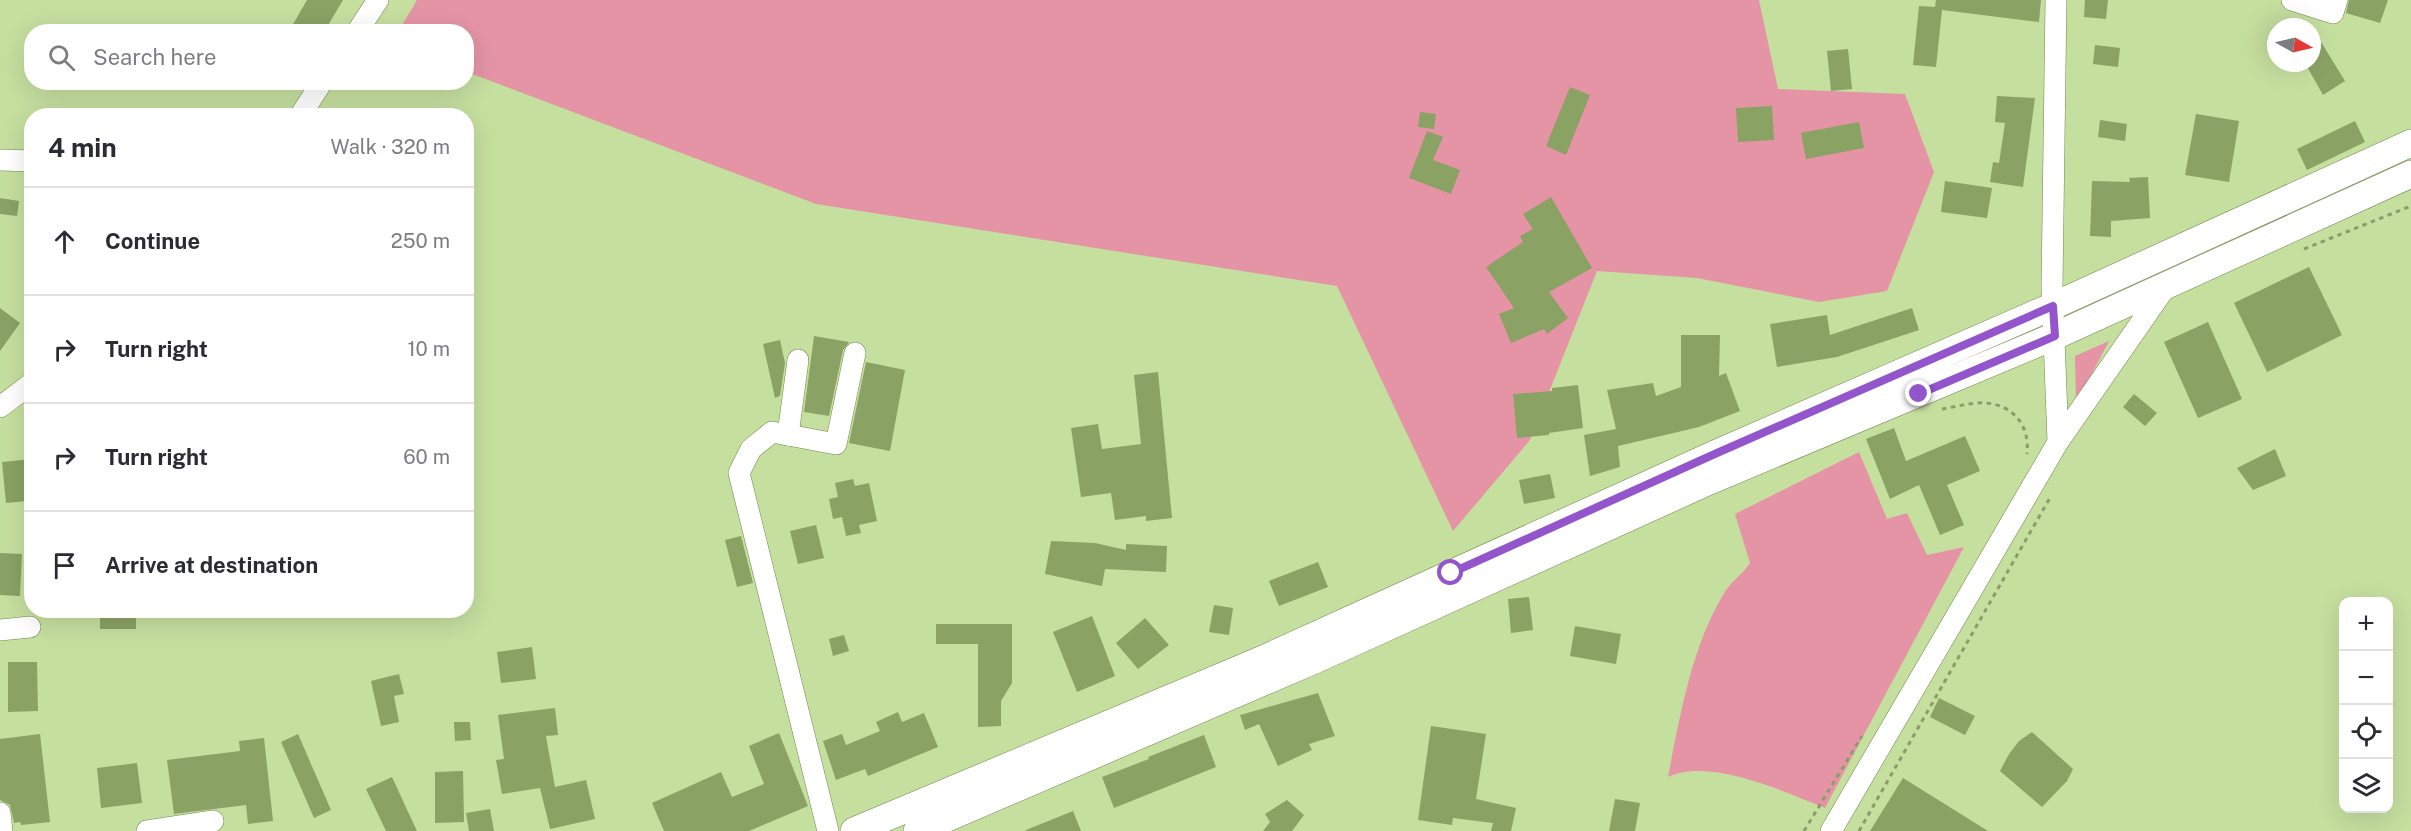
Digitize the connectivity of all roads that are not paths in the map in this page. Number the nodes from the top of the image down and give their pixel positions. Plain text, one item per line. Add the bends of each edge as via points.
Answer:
1 (378, 0) edge
2 (2056, 0) edge
3 (2292, 0) edge
4 (2337, 0) edge
5 (362, 24) edge
6 (317, 90) edge
7 (305, 108) edge
8 (2411, 143) edge
9 (0, 160) edge
10 (24, 161) edge
11 (2411, 174) edge
12 (2168, 284) junction
13 (2053, 306) junction
14 (2055, 336) junction
15 (855, 354) dead end
16 (798, 360) dead end
17 (24, 389) edge
18 (0, 407) edge
19 (788, 435) junction
20 (2058, 442) junction
21 (30, 627) dead end
22 (0, 630) edge
23 (0, 813) edge
24 (213, 821) dead end
25 (955, 823) edge
26 (2, 831) edge
27 (147, 831) edge
28 (828, 831) edge
29 (854, 831) edge
30 (917, 831) edge
31 (1831, 831) edge

1 - 5 street
2 - 13 street
3 - 4 street via 2333,13
6 - 7 street
8 - 13 main road
9 - 10 street
11 - 12 main road
12 - 14 main road
12 - 20 street
13 - 14 street
13 - 29 main road via 1261,660
14 - 20 street
14 - 25 main road via 1707,482
15 - 19 street via 836,444
16 - 19 street
17 - 18 street
19 - 28 street via 772,432 751,449 739,472
20 - 31 street
21 - 22 street
23 - 26 street
24 - 27 street
25 - 30 main road

